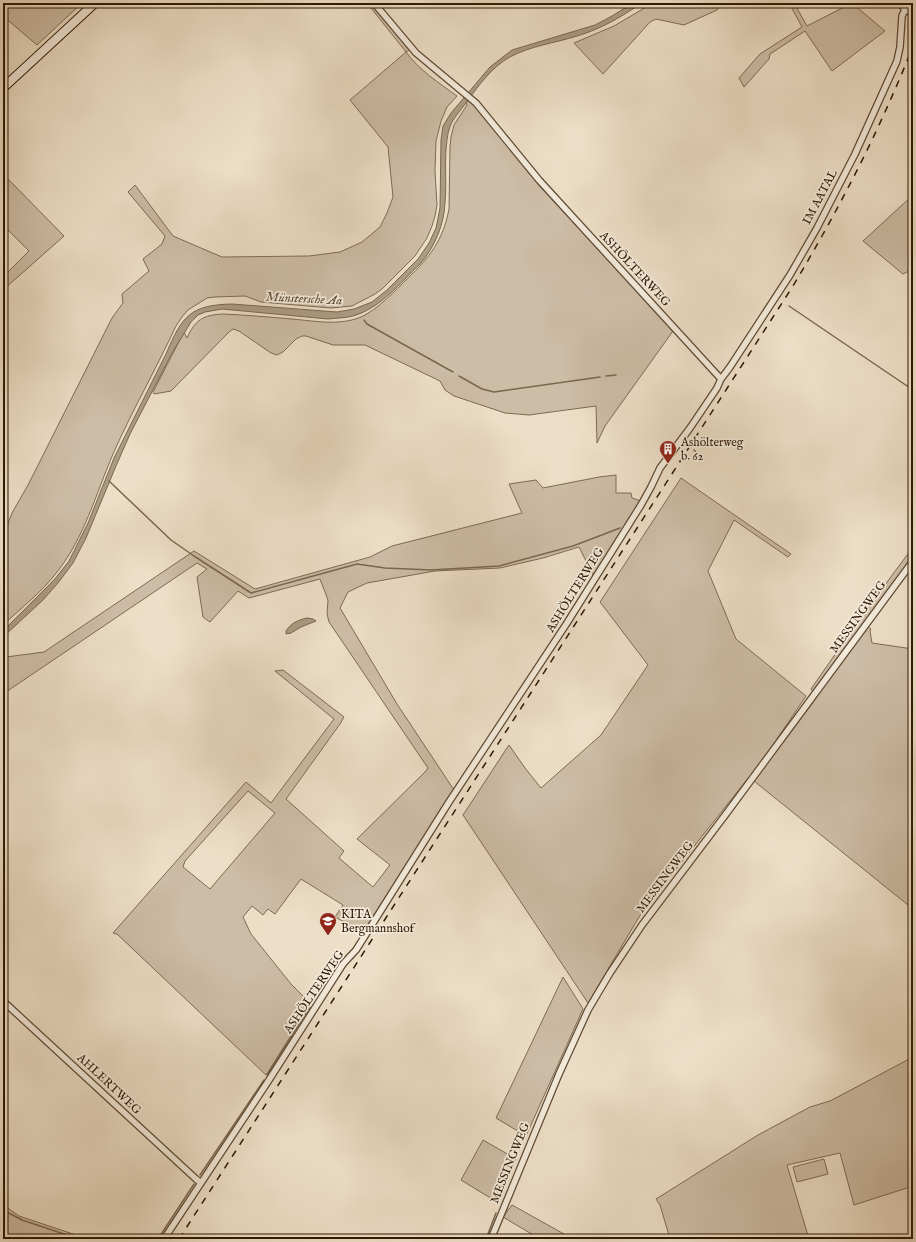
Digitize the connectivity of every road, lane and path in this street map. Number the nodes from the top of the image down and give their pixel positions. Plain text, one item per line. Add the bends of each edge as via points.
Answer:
1 (95, 3) edge
2 (374, 3) edge
3 (898, 3) edge
4 (908, 3) edge
5 (905, 10) junction
6 (913, 14) edge
7 (3, 88) edge
8 (721, 379) junction
9 (913, 561) edge
10 (3, 1000) edge
11 (201, 1183) junction
12 (164, 1239) edge
13 (491, 1239) edge

1 - 7 main road
2 - 8 street, ASHÖLTERWEG via 416,53 473,101 538,180
3 - 5 street
4 - 5 street, IM AATAL
5 - 6 street
5 - 8 street, IM AATAL via 902,16 897,61 855,154 790,275
8 - 11 street, ASHÖLTERWEG via 690,428 660,468 646,497 567,624 449,802 364,939 343,964
9 - 13 street, MESSINGWEG via 642,925 610,973 588,1010 559,1074
10 - 11 street, AHLERTWEG
11 - 12 street, ASHÖLTERWEG

